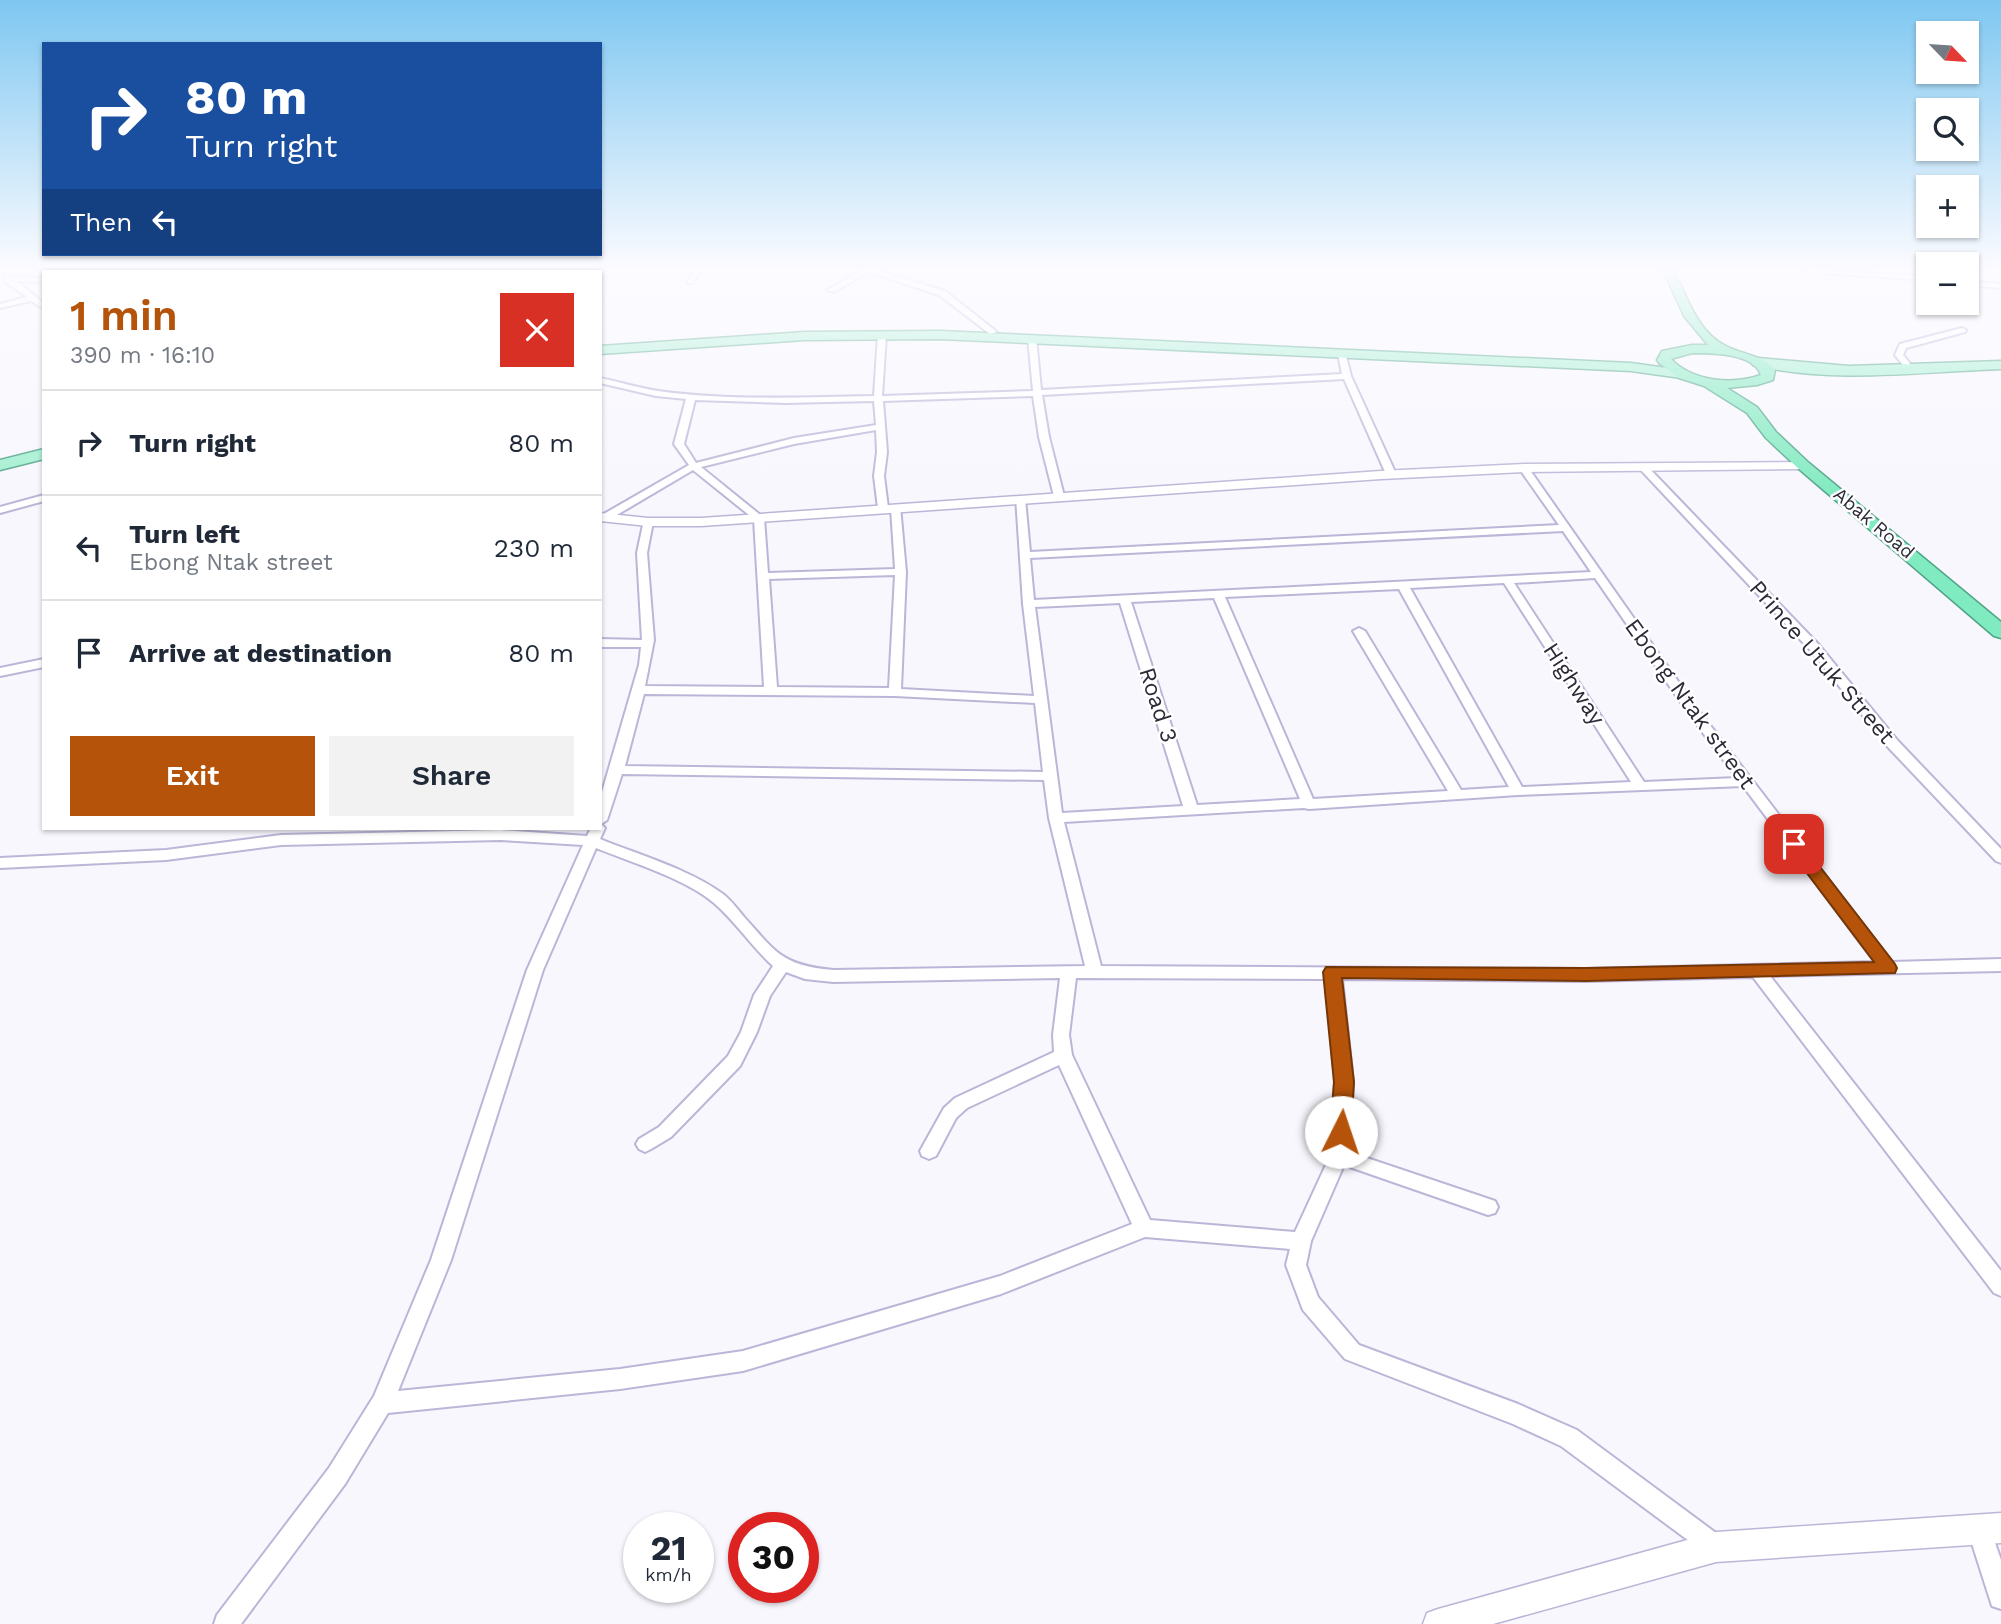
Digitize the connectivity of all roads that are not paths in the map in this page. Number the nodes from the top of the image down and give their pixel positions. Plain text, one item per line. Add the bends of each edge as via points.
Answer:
1 (625, 346) edge
2 (637, 346) edge
3 (881, 346) edge
4 (1032, 346) edge
5 (1183, 346) edge
6 (1268, 346) edge
7 (1715, 346) edge
8 (1904, 346) edge
9 (602, 348) edge
10 (602, 348) edge
11 (1692, 348) joint
12 (1725, 351) junction
13 (1342, 354) junction
14 (1664, 360) junction
15 (1758, 362) junction
16 (1909, 367) junction
17 (2001, 367) edge
18 (1889, 370) junction
19 (1681, 374) junction
20 (1347, 376) junction
21 (1768, 377) junction
22 (602, 380) edge
23 (1708, 382) junction
24 (1748, 384) junction
25 (1035, 393) junction
26 (691, 397) junction
27 (878, 398) junction
28 (1757, 410) junction
29 (880, 427) junction
30 (42, 449) edge
31 (42, 454) edge
32 (0, 459) edge
33 (0, 465) edge
34 (694, 466) junction
35 (1642, 466) junction
36 (1804, 466) junction
37 (1524, 468) junction
38 (1391, 474) junction
39 (1059, 496) junction
40 (42, 498) edge
41 (1020, 499) junction
42 (889, 508) junction
43 (0, 509) edge
44 (603, 517) edge
45 (759, 518) junction
46 (648, 522) junction
47 (1566, 528) junction
48 (1025, 555) junction
49 (901, 572) junction
50 (1599, 575) junction
51 (764, 576) junction
52 (1507, 580) junction
53 (1403, 586) junction
54 (1218, 595) junction
55 (1125, 599) junction
56 (1029, 604) junction
57 (2001, 621) edge
58 (1359, 631) dead end
59 (2001, 632) edge
60 (602, 643) edge
61 (648, 645) junction
62 (42, 663) edge
63 (0, 672) edge
64 (639, 690) junction
65 (771, 692) junction
66 (895, 692) junction
67 (1041, 700) junction
68 (617, 770) junction
69 (1051, 776) junction
70 (1747, 782) junction
71 (1641, 787) junction
72 (1518, 791) junction
73 (1457, 795) junction
74 (1309, 805) junction
75 (1192, 811) junction
76 (602, 814) edge
77 (1056, 818) junction
78 (280, 834) edge
79 (596, 834) edge
80 (2001, 858) edge
81 (0, 863) edge
82 (782, 965) junction
83 (2001, 965) edge
84 (1888, 968) junction
85 (1094, 972) junction
86 (1332, 972) junction
87 (1758, 972) junction
88 (1069, 973) junction
89 (1063, 1055) junction
90 (645, 1144) dead end
91 (929, 1151) dead end
92 (1339, 1156) junction
93 (1488, 1207) dead end
94 (1144, 1228) junction
95 (1301, 1241) junction
96 (2001, 1287) edge
97 (382, 1403) junction
98 (1990, 1529) edge
99 (1716, 1547) junction
100 (2001, 1597) edge
101 (226, 1624) edge
102 (1438, 1624) edge

1 - 9 main road
2 - 10 main road
3 - 27 street
4 - 25 street
5 - 13 main road
6 - 14 main road via 1552,360
7 - 12 highway
8 - 16 street via 1899,355
11 - 12 highway
11 - 14 highway via 1667,354
12 - 15 highway
13 - 19 main road via 1631,367
13 - 20 street
14 - 19 highway
15 - 18 main road
15 - 21 highway via 1768,370
16 - 17 main road
16 - 18 main road
17 - 18 main road
18 - 21 main road
19 - 23 highway
20 - 25 street
20 - 38 street
21 - 24 highway
22 - 26 street
23 - 24 highway
23 - 28 highway
24 - 28 highway via 1743,395
25 - 27 street
25 - 39 street
26 - 27 street
26 - 34 street via 679,444
27 - 29 street
28 - 36 highway, Abak Road via 1771,435
28 - 57 highway, Abak Road via 1797,450
29 - 34 street via 794,441
29 - 42 street via 879,476
30 - 32 main road
31 - 33 main road
34 - 44 street
34 - 45 street
35 - 36 street
35 - 37 street
35 - 80 street, Prince Utuk Street via 1815,648 1893,744
36 - 59 highway, Abak Road
37 - 38 street
37 - 47 street, Ebong Ntak street
38 - 39 street
39 - 41 street
40 - 43 street
41 - 42 street
41 - 48 street
42 - 45 street
42 - 49 street
44 - 46 street
45 - 46 street
45 - 51 street
46 - 61 street via 642,553
47 - 48 street
47 - 50 street, Ebong Ntak street
48 - 56 street
49 - 51 street
49 - 66 street
50 - 52 street
50 - 70 street, Ebong Ntak street
51 - 65 street
52 - 53 street
52 - 71 street, Highway
53 - 54 street
53 - 72 street
54 - 55 street
54 - 74 street
55 - 56 street
55 - 75 street, Road 3
56 - 67 street
58 - 73 street
60 - 61 street
61 - 64 street
62 - 63 street
64 - 65 street
64 - 68 street
65 - 66 street
66 - 67 street
67 - 69 street
68 - 69 street
68 - 76 street
69 - 77 street
70 - 71 street
70 - 84 street, Ebong Ntak street
71 - 72 street
72 - 73 street
73 - 74 street
74 - 75 street
75 - 77 street
77 - 85 street
78 - 79 street
78 - 81 street via 166,855
79 - 82 street via 719,899
79 - 97 street via 535,970 441,1260
82 - 88 street via 833,976
82 - 90 street via 762,995 734,1061 665,1132
83 - 84 street
84 - 87 street
85 - 86 street
85 - 88 street
86 - 87 street
86 - 92 street via 1344,1082
87 - 96 street
88 - 89 street via 1061,1034
89 - 91 street via 961,1102
89 - 94 street
92 - 93 street
92 - 95 street
94 - 95 street
94 - 97 street via 1001,1285 743,1361 620,1379
95 - 99 street via 1296,1265 1310,1303 1352,1352 1570,1438
97 - 101 street via 337,1476
98 - 99 street
98 - 100 street
99 - 102 street

